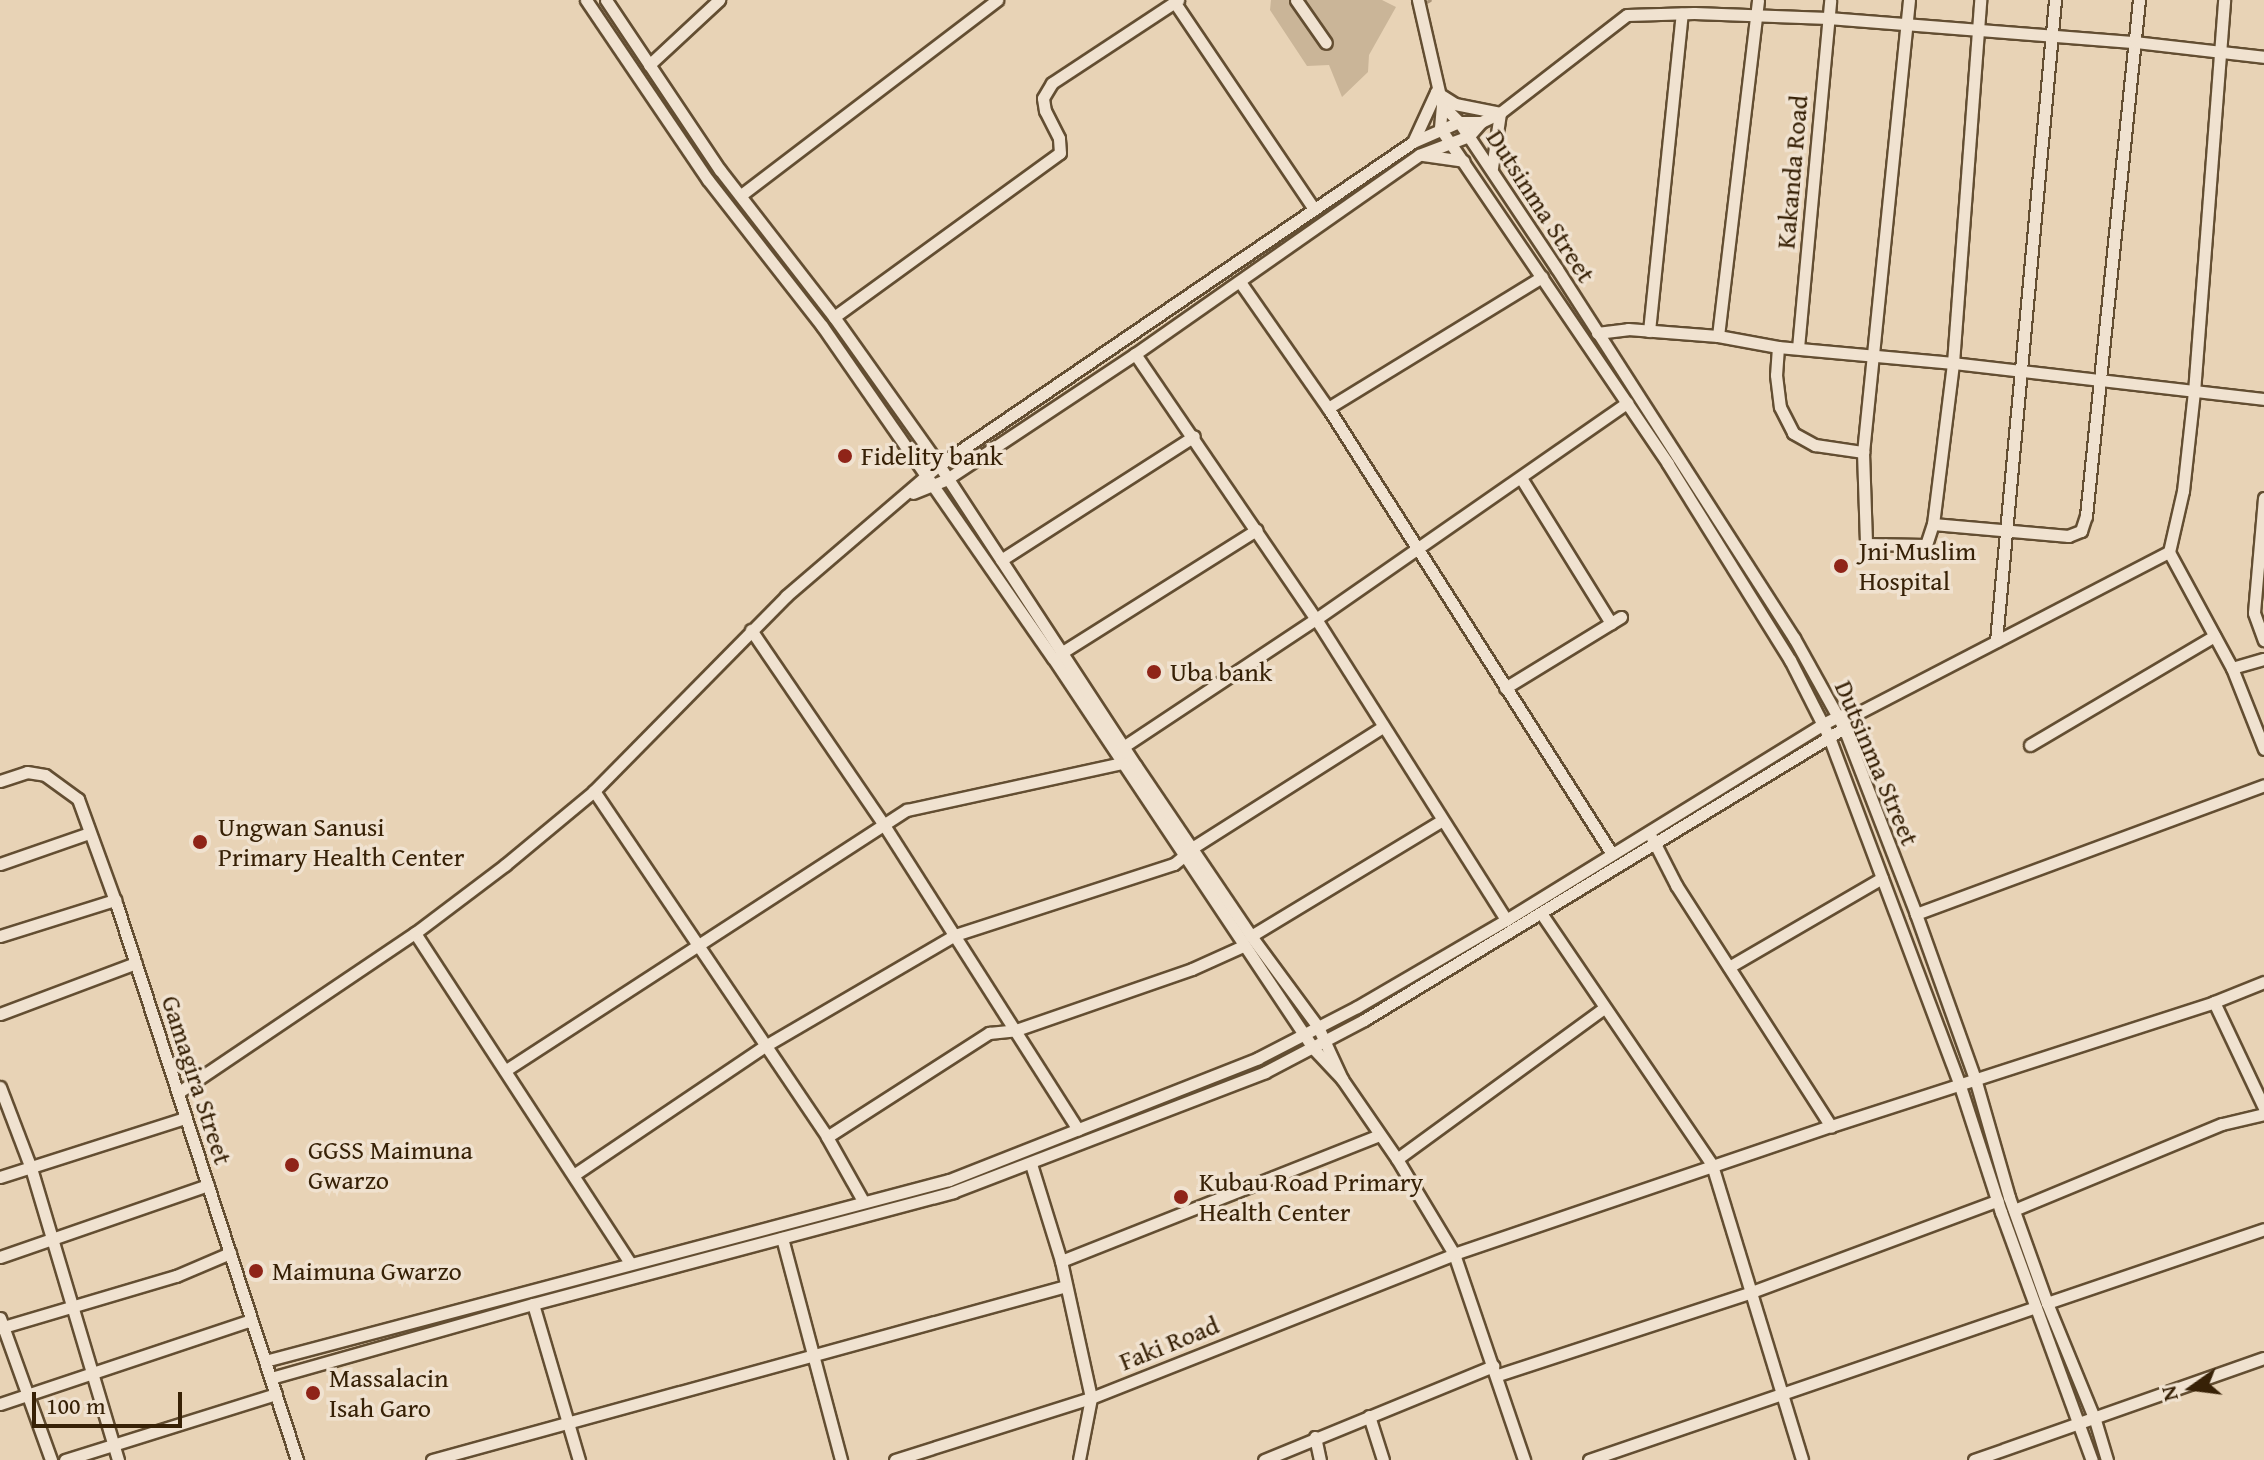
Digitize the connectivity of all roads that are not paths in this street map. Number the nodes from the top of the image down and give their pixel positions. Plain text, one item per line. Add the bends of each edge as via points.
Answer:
1 (586, 0) edge
2 (606, 0) edge
3 (719, 0) edge
4 (997, 0) edge
5 (1296, 0) edge
6 (1418, 0) edge
7 (1626, 0) edge
8 (1758, 0) edge
9 (1830, 0) edge
10 (1909, 0) edge
11 (1980, 0) edge
12 (2055, 0) edge
13 (2139, 0) edge
14 (2224, 0) edge
15 (1176, 1) edge
16 (1682, 14) junction
17 (1756, 14) junction
18 (1627, 15) junction
19 (1828, 18) junction
20 (1905, 24) junction
21 (1977, 30) junction
22 (2051, 35) junction
23 (2135, 42) junction
24 (1326, 43) dead end
25 (2220, 52) junction
26 (2264, 57) edge
27 (649, 65) junction
28 (1436, 92) junction
29 (1442, 105) junction
30 (1500, 113) junction
31 (1459, 122) junction
32 (1481, 122) junction
33 (1440, 128) junction
34 (1469, 136) junction
35 (1413, 142) junction
36 (1450, 142) junction
37 (1419, 155) junction
38 (1464, 161) junction
39 (1492, 168) junction
40 (741, 195) junction
41 (1314, 209) junction
42 (1542, 277) junction
43 (1240, 282) junction
44 (834, 317) junction
45 (1649, 331) junction
46 (1597, 333) junction
47 (1718, 336) junction
48 (1778, 347) junction
49 (1798, 348) junction
50 (1135, 354) junction
51 (1871, 356) junction
52 (1953, 363) junction
53 (2020, 371) junction
54 (2101, 381) junction
55 (2194, 392) junction
56 (2264, 399) edge
57 (1627, 403) junction
58 (1328, 408) junction
59 (1194, 436) junction
60 (1863, 452) junction
61 (939, 465) junction
62 (1521, 478) junction
63 (947, 479) junction
64 (930, 480) junction
65 (2264, 498) edge
66 (1933, 524) junction
67 (1256, 530) junction
68 (2006, 532) junction
69 (1418, 549) junction
70 (2169, 552) junction
71 (1001, 560) junction
72 (1316, 619) junction
73 (751, 630) junction
74 (2214, 636) junction
75 (2264, 640) edge
76 (1996, 641) junction
77 (1061, 653) junction
78 (2264, 659) edge
79 (2232, 668) junction
80 (1505, 688) junction
81 (1858, 713) junction
82 (1839, 716) junction
83 (1823, 724) junction
84 (1383, 727) junction
85 (1844, 728) junction
86 (1829, 737) junction
87 (2030, 745) dead end
88 (1123, 747) junction
89 (2264, 749) edge
90 (1123, 763) junction
91 (0, 781) edge
92 (2264, 785) edge
93 (594, 791) junction
94 (1441, 821) junction
95 (884, 825) junction
96 (89, 833) junction
97 (1652, 837) junction
98 (1188, 852) junction
99 (1612, 854) junction
100 (0, 864) edge
101 (1882, 878) junction
102 (115, 900) junction
103 (1541, 913) junction
104 (1916, 914) junction
105 (1506, 920) junction
106 (415, 933) junction
107 (955, 935) junction
108 (0, 936) edge
109 (1247, 941) junction
110 (696, 944) junction
111 (136, 963) junction
112 (1729, 967) junction
113 (2264, 982) edge
114 (2214, 1002) junction
115 (1604, 1008) junction
116 (0, 1014) edge
117 (1318, 1027) junction
118 (1016, 1030) junction
119 (1304, 1034) junction
120 (1326, 1041) junction
121 (765, 1046) junction
122 (1312, 1047) junction
123 (506, 1070) junction
124 (1342, 1079) junction
125 (1976, 1082) junction
126 (1960, 1086) junction
127 (0, 1087) edge
128 (179, 1092) junction
129 (2264, 1111) edge
130 (185, 1118) junction
131 (1831, 1126) junction
132 (1078, 1129) junction
133 (1379, 1135) junction
134 (827, 1137) junction
135 (1397, 1159) junction
136 (1031, 1164) junction
137 (1712, 1165) junction
138 (31, 1168) junction
139 (575, 1174) junction
140 (0, 1177) edge
141 (208, 1185) junction
142 (863, 1201) junction
143 (1997, 1201) junction
144 (2014, 1210) junction
145 (2264, 1229) edge
146 (782, 1238) junction
147 (52, 1239) junction
148 (714, 1240) junction
149 (230, 1253) junction
150 (1454, 1254) junction
151 (718, 1255) junction
152 (0, 1257) edge
153 (1061, 1261) junction
154 (630, 1263) junction
155 (1066, 1286) junction
156 (1749, 1293) junction
157 (533, 1304) junction
158 (2041, 1305) junction
159 (73, 1308) junction
160 (251, 1320) junction
161 (1, 1324) edge
162 (812, 1358) junction
163 (2264, 1358) edge
164 (265, 1361) junction
165 (1495, 1370) junction
166 (95, 1373) junction
167 (271, 1378) junction
168 (276, 1394) junction
169 (25, 1395) junction
170 (1781, 1395) junction
171 (1091, 1398) junction
172 (0, 1404) edge
173 (1369, 1416) junction
174 (2095, 1420) junction
175 (569, 1421) junction
176 (2081, 1424) junction
177 (1315, 1437) junction
178 (113, 1444) junction
179 (51, 1460) edge
180 (65, 1460) edge
181 (118, 1460) edge
182 (297, 1460) edge
183 (432, 1460) edge
184 (579, 1460) edge
185 (841, 1460) edge
186 (895, 1460) edge
187 (1079, 1460) edge
188 (1264, 1460) edge
189 (1320, 1460) edge
190 (1383, 1460) edge
191 (1524, 1460) edge
192 (1589, 1460) edge
193 (1802, 1460) edge
194 (1974, 1460) edge
195 (2092, 1460) edge
196 (2107, 1460) edge

1 - 64 street via 708,180 822,326
2 - 27 street
3 - 27 street
4 - 40 street
5 - 24 street
6 - 28 street, Dutsinma Street
7 - 18 street
8 - 17 street
9 - 19 street, Kakanda Road
10 - 20 street
11 - 21 street
12 - 22 street
13 - 23 street
14 - 25 street
15 - 41 street
15 - 44 street via 1052,83 1043,98 1060,153
16 - 17 street
16 - 18 street
16 - 45 street
17 - 19 street
17 - 47 street
18 - 30 street
19 - 20 street
19 - 49 street, Kakanda Road
20 - 21 street
20 - 51 street
21 - 22 street
21 - 52 street
22 - 23 street
22 - 53 street
23 - 25 street
23 - 54 street
25 - 26 street
25 - 55 street
27 - 40 street
28 - 29 street, Dutsinma Street
28 - 30 street via 1455,104
28 - 35 street
29 - 31 street, Dutsinma Street
29 - 33 street, Dutsinma Street
30 - 32 street
30 - 39 street
31 - 32 street
31 - 33 street
31 - 34 street, Dutsinma Street
32 - 34 street
33 - 35 street
33 - 36 street, Dutsinma Street
34 - 36 street
34 - 39 street, Dutsinma Street
35 - 41 street
36 - 37 street
36 - 38 street, Dutsinma Street
37 - 38 street
37 - 43 street
38 - 42 street, Dutsinma Street
39 - 46 street, Dutsinma Street
40 - 44 street
41 - 61 street
42 - 57 street, Dutsinma Street
42 - 58 street
43 - 50 street
43 - 58 street
44 - 61 street
45 - 46 street
45 - 47 street
46 - 82 street, Dutsinma Street
47 - 48 street
48 - 49 street
48 - 60 street via 1780,407 1793,433 1815,445
49 - 51 street
50 - 59 street
50 - 63 street
51 - 52 street
51 - 60 street
52 - 53 street
52 - 66 street
53 - 54 street
53 - 68 street
54 - 55 street
54 - 68 street via 2081,531 2068,536
55 - 56 street
55 - 70 street via 2183,491
57 - 62 street
57 - 83 street, Dutsinma Street via 1790,660
58 - 69 street
59 - 67 street
59 - 71 street
60 - 66 street via 1866,544 1926,545
61 - 63 street
61 - 64 street
62 - 69 street
62 - 80 street via 1616,620
63 - 64 street
63 - 71 street
64 - 73 street via 810,575
64 - 90 street
65 - 75 street via 2254,613
66 - 68 street
67 - 72 street
67 - 77 street
68 - 76 street
69 - 72 street
69 - 80 street
70 - 74 street
70 - 76 street
71 - 77 street
72 - 84 street
72 - 88 street
73 - 93 street
73 - 95 street
74 - 79 street
74 - 87 street
76 - 81 street
77 - 88 street
78 - 79 street
79 - 89 street
80 - 99 street
81 - 82 street
81 - 85 street
82 - 83 street
82 - 85 street, Dutsinma Street
83 - 86 street, Dutsinma Street
83 - 97 street
84 - 94 street
84 - 98 street
85 - 86 street
85 - 104 street, Dutsinma Street
86 - 97 street
86 - 101 street, Dutsinma Street
88 - 98 street
90 - 95 street via 907,810
90 - 98 street
91 - 96 street, Gamagira Street via 27,772 60,783 78,799
92 - 104 street
93 - 106 street
93 - 110 street
94 - 105 street
94 - 109 street
95 - 107 street
95 - 110 street
96 - 100 street
96 - 102 street, Gamagira Street
97 - 99 street
97 - 103 street
97 - 112 street via 1662,863
98 - 107 street via 1174,864
98 - 109 street
99 - 105 street
101 - 112 street
101 - 126 street, Dutsinma Street
102 - 108 street
102 - 111 street, Gamagira Street
103 - 115 street
103 - 120 street
104 - 125 street, Dutsinma Street
105 - 117 street
106 - 123 street
106 - 128 street
107 - 118 street
107 - 121 street
109 - 117 street
109 - 118 street via 1192,969
109 - 119 street
110 - 121 street
110 - 123 street
111 - 116 street
111 - 128 street, Gamagira Street
112 - 131 street
113 - 114 street, Faki Road
114 - 125 street, Faki Road
114 - 129 street
115 - 135 street
115 - 137 street
117 - 119 street
117 - 120 street
118 - 132 street
118 - 134 street via 989,1033
119 - 122 street
119 - 132 street via 1258,1058
120 - 122 street
120 - 124 street
121 - 134 street
121 - 139 street
122 - 124 street
122 - 136 street via 1265,1072
123 - 139 street
124 - 133 street
125 - 126 street, Faki Road
125 - 144 street, Dutsinma Street
126 - 131 street, Faki Road
126 - 143 street, Dutsinma Street
127 - 138 street
128 - 130 street, Gamagira Street
129 - 144 street
130 - 138 street
130 - 141 street, Gamagira Street
131 - 137 street, Faki Road
132 - 142 street via 949,1180
133 - 135 street
133 - 153 street
134 - 142 street
135 - 150 street
136 - 146 street via 953,1192
136 - 153 street
137 - 150 street, Faki Road
137 - 156 street
138 - 140 street
138 - 147 street
139 - 154 street
141 - 147 street
141 - 149 street, Gamagira Street
142 - 148 street
143 - 156 street
143 - 158 street, Dutsinma Street
144 - 158 street, Dutsinma Street
145 - 158 street
146 - 151 street
146 - 162 street
147 - 152 street
147 - 159 street
148 - 151 street
148 - 154 street
149 - 159 street
149 - 160 street, Gamagira Street
150 - 165 street
150 - 171 street, Faki Road
151 - 157 street
153 - 155 street
154 - 164 street
155 - 162 street
155 - 171 street
156 - 165 street
156 - 170 street
157 - 167 street
157 - 175 street
158 - 170 street
158 - 174 street, Dutsinma Street
158 - 176 street, Dutsinma Street
159 - 161 street
159 - 166 street
160 - 164 street, Gamagira Street
160 - 166 street
161 - 169 street
162 - 175 street
162 - 185 street
163 - 174 street
164 - 167 street, Gamagira Street
165 - 173 street
165 - 191 street
166 - 169 street
166 - 178 street
167 - 168 street, Gamagira Street
168 - 178 street
168 - 182 street, Gamagira Street
169 - 172 street
169 - 179 street
170 - 192 street
170 - 193 street
171 - 186 street, Faki Road
171 - 187 street
173 - 177 street
173 - 190 street
174 - 176 street
174 - 196 street, Dutsinma Street
175 - 183 street
175 - 184 street
176 - 194 street
176 - 195 street, Dutsinma Street
177 - 188 street
177 - 189 street
178 - 180 street
178 - 181 street

